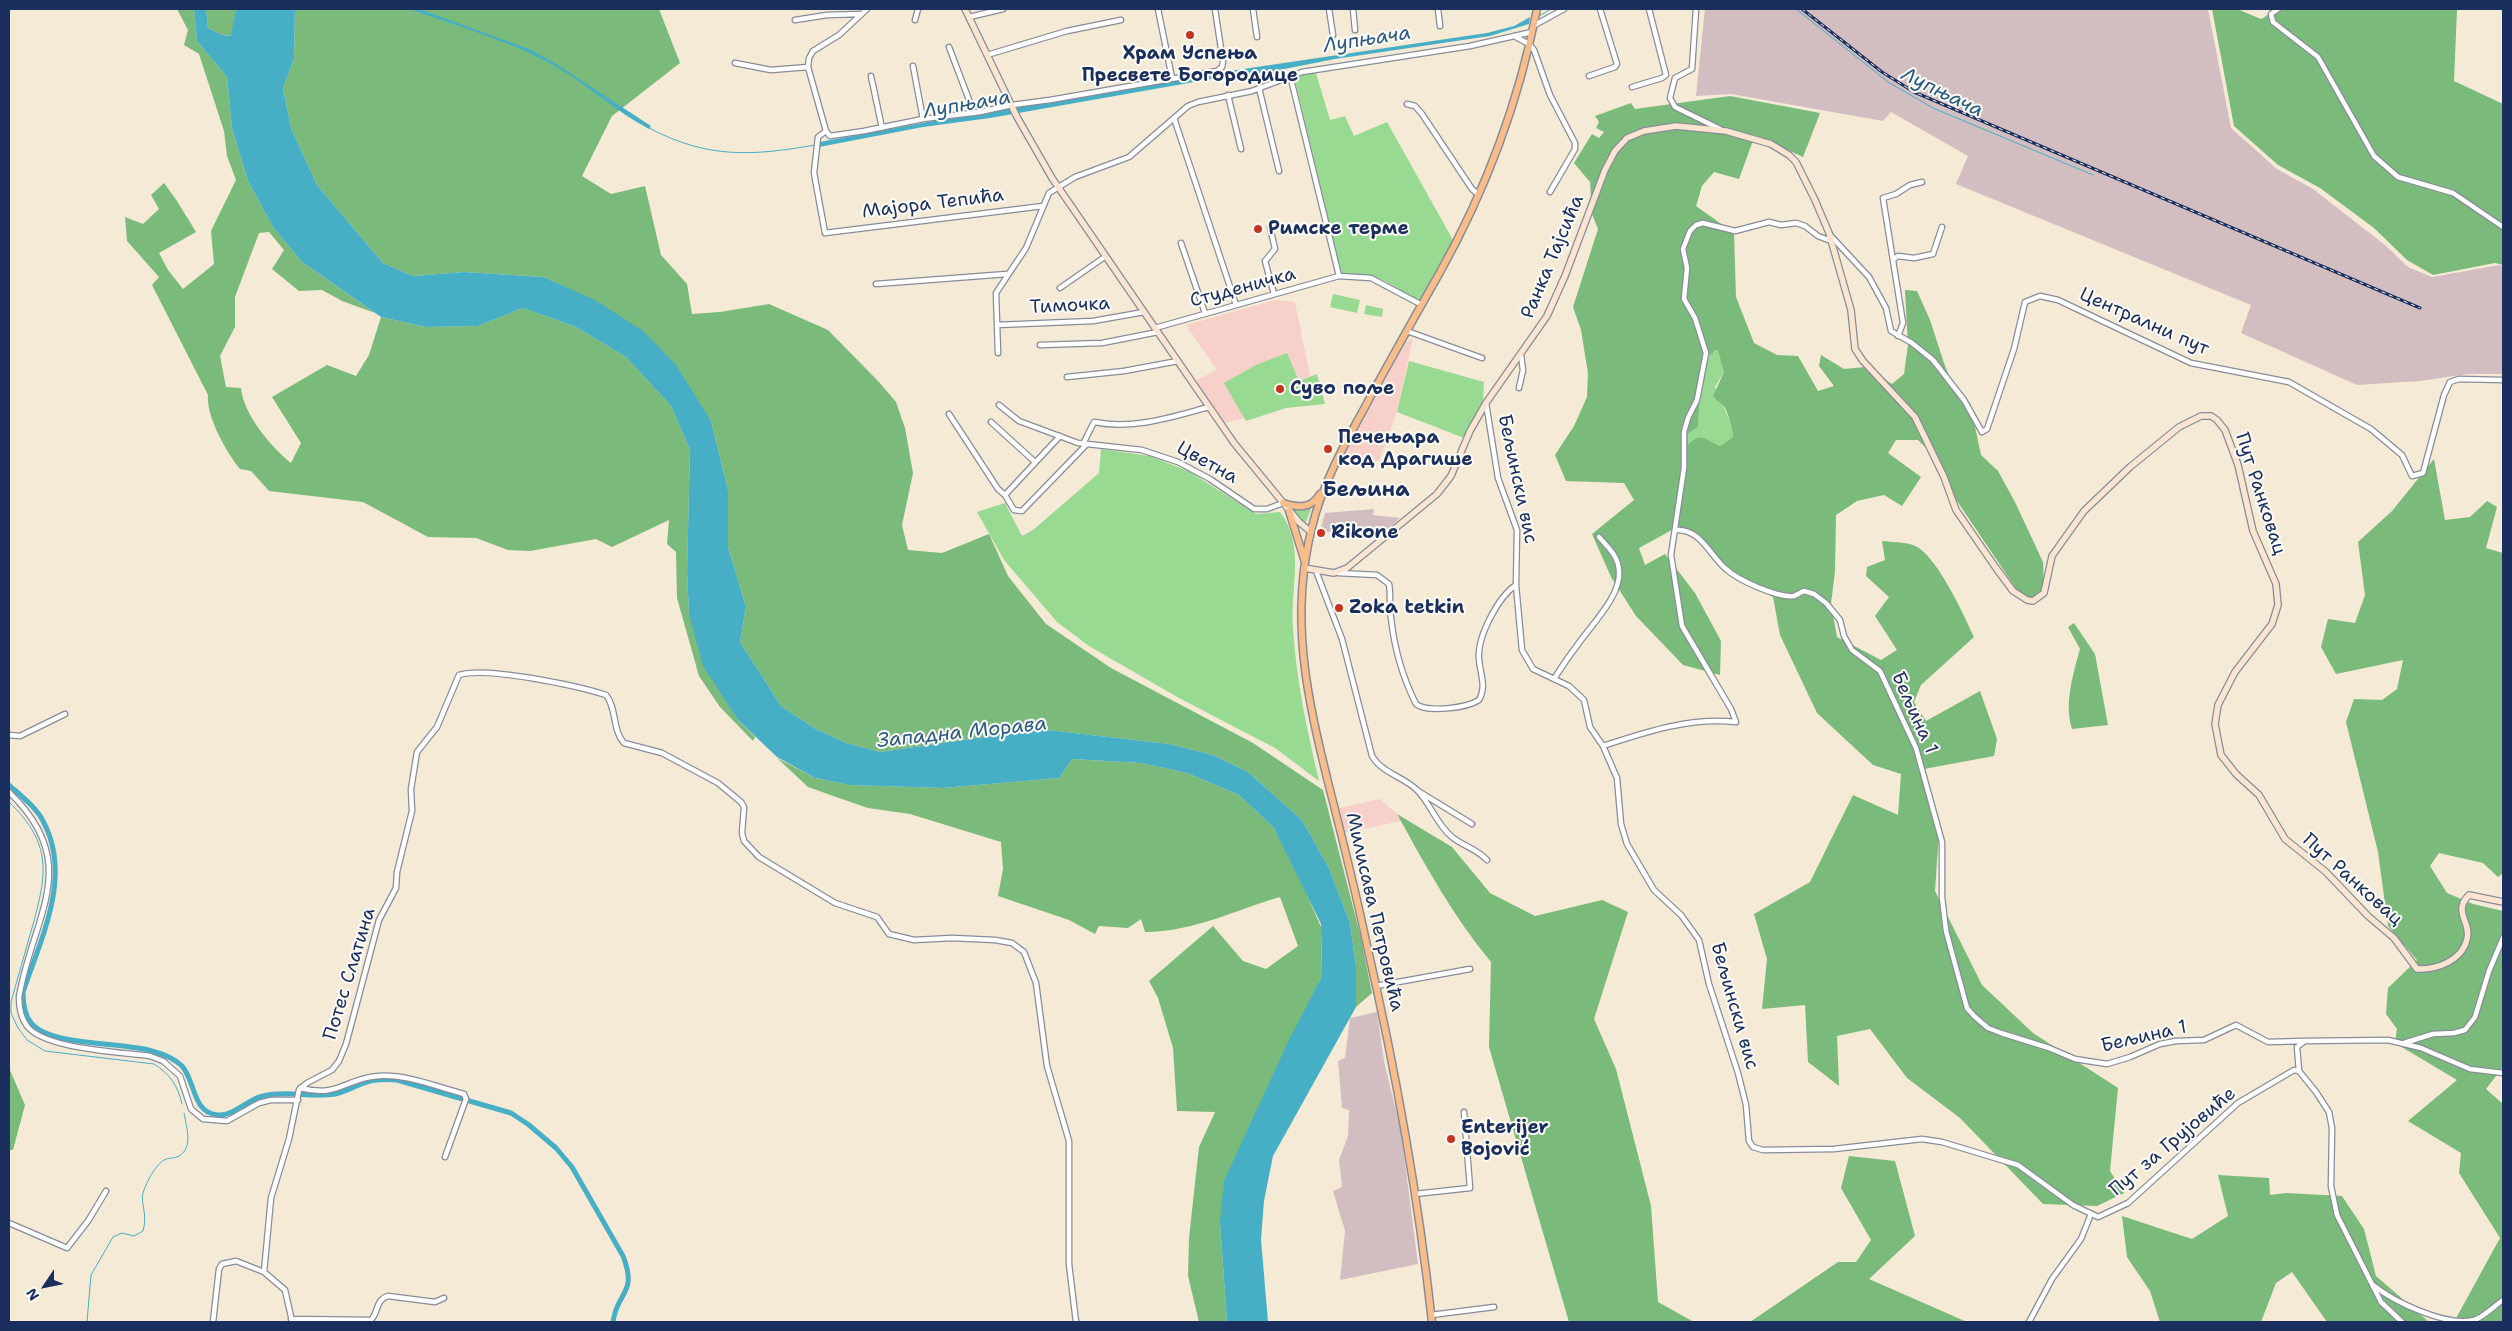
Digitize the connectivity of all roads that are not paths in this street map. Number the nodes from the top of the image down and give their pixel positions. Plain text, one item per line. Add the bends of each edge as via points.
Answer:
1 (867, 9) edge
2 (918, 9) edge
3 (965, 9) edge
4 (1003, 9) edge
5 (1158, 9) edge
6 (1215, 9) edge
7 (1254, 9) edge
8 (1328, 9) edge
9 (1353, 9) edge
10 (1438, 9) edge
11 (1564, 9) edge
12 (1600, 9) edge
13 (1649, 9) edge
14 (1696, 9) edge
15 (2278, 9) edge
16 (1536, 11) edge
17 (861, 14) junction
18 (969, 17) junction
19 (795, 20) dead end
20 (915, 20) dead end
21 (1121, 20) dead end
22 (1440, 26) dead end
23 (1533, 29) junction
24 (1355, 30) dead end
25 (1333, 35) dead end
26 (1513, 36) junction
27 (1257, 37) dead end
28 (1529, 44) junction
29 (949, 47) dead end
30 (987, 55) junction
31 (735, 63) dead end
32 (912, 66) dead end
33 (808, 67) junction
34 (1290, 75) junction
35 (871, 76) dead end
36 (1589, 76) dead end
37 (1172, 78) junction
38 (1632, 87) dead end
39 (1259, 88) junction
40 (1228, 95) junction
41 (1407, 104) dead end
42 (1012, 106) junction
43 (974, 113) junction
44 (1174, 118) junction
45 (923, 119) junction
46 (882, 128) junction
47 (1722, 130) junction
48 (826, 131) junction
49 (1241, 149) dead end
50 (1279, 171) dead end
51 (1922, 182) dead end
52 (1057, 186) junction
53 (1550, 192) dead end
54 (1479, 195) junction
55 (1043, 206) junction
56 (1270, 227) dead end
57 (1942, 227) dead end
58 (2503, 227) edge
59 (1829, 233) junction
60 (1831, 241) junction
61 (1181, 244) dead end
62 (1106, 256) junction
63 (1894, 259) junction
64 (1008, 274) junction
65 (1338, 276) junction
66 (876, 284) dead end
67 (1060, 288) dead end
68 (1274, 294) junction
69 (1236, 304) junction
70 (1422, 305) junction
71 (1144, 312) junction
72 (1205, 313) junction
73 (997, 325) junction
74 (1156, 330) junction
75 (1407, 330) junction
76 (1898, 336) junction
77 (1040, 345) dead end
78 (998, 353) dead end
79 (1521, 355) junction
80 (1482, 358) dead end
81 (1178, 361) junction
82 (1067, 376) dead end
83 (2503, 380) edge
84 (1518, 388) dead end
85 (1486, 403) junction
86 (999, 404) dead end
87 (1209, 407) junction
88 (949, 414) dead end
89 (991, 422) dead end
90 (1060, 436) junction
91 (1084, 444) junction
92 (1035, 462) junction
93 (1327, 485) junction
94 (1005, 495) junction
95 (1283, 503) junction
96 (1289, 511) junction
97 (1676, 530) junction
98 (1311, 532) junction
99 (1599, 538) dead end
100 (1305, 565) junction
101 (1316, 571) junction
102 (1338, 572) junction
103 (1516, 585) junction
104 (2033, 601) joint
105 (1554, 679) junction
106 (65, 714) dead end
107 (9, 735) edge
108 (1604, 746) junction
109 (1417, 790) junction
110 (9, 792) edge
111 (1472, 824) dead end
112 (1487, 860) dead end
113 (2503, 903) edge
114 (2503, 938) edge
115 (1470, 969) dead end
116 (1376, 986) junction
117 (2305, 1041) junction
118 (2404, 1043) junction
119 (2299, 1071) junction
120 (2503, 1073) edge
121 (300, 1090) junction
122 (298, 1099) junction
123 (1464, 1112) dead end
124 (445, 1157) dead end
125 (106, 1191) dead end
126 (1415, 1194) junction
127 (2090, 1214) junction
128 (9, 1223) edge
129 (264, 1272) junction
130 (2370, 1282) junction
131 (444, 1298) dead end
132 (2503, 1300) edge
133 (1494, 1307) dead end
134 (1432, 1319) edge
135 (292, 1321) edge
136 (213, 1322) edge
137 (1076, 1322) edge
138 (2030, 1322) edge
139 (2402, 1322) edge

1 - 17 street
2 - 20 street
3 - 18 street
4 - 18 street
5 - 37 street
6 - 37 street via 1222,67 1213,72
7 - 27 street
8 - 25 street
9 - 24 street
10 - 22 street
11 - 23 street
12 - 36 street via 1617,64
13 - 38 street via 1666,75
14 - 47 street via 1692,69 1675,78 1670,98 1675,107
15 - 58 street via 2271,14 2273,22 2318,57 2374,156 2398,177 2453,193
16 - 23 main road
17 - 19 street via 827,14
17 - 33 street via 840,35 814,51
18 - 30 street
21 - 30 street via 1067,31
23 - 26 street
23 - 28 main road
26 - 28 street
26 - 34 street
28 - 53 street via 1535,52 1550,95 1576,142
28 - 54 main road
29 - 43 street
30 - 42 street
31 - 33 street via 771,70
32 - 45 street
33 - 48 street
34 - 39 street
34 - 65 street
35 - 46 street
37 - 42 street
39 - 40 street
39 - 50 street
40 - 44 street via 1194,103
40 - 49 street
41 - 54 street via 1415,106 1422,114
42 - 43 street
42 - 52 street
43 - 45 street
44 - 52 street via 1129,157
44 - 69 street
45 - 46 street
46 - 48 street via 831,136
47 - 59 street, Ранка Тајсића via 1770,144 1792,157 1806,179
47 - 79 street, Ранка Тајсића via 1662,128 1637,133 1620,145 1605,170 1547,316
48 - 55 street, Мајора Тепића via 818,137 814,173 826,232
51 - 63 street via 1884,198
52 - 55 street via 1048,194
52 - 62 street
54 - 70 main road
55 - 64 street via 1026,248
56 - 68 street via 1275,249 1265,261
57 - 63 street via 1933,254
59 - 60 street, Ранка Тајсића
59 - 76 street, Ранка Тајсића via 1868,277 1886,308 1891,331
60 - 97 street via 1805,226 1769,222 1735,231 1703,223 1690,231 1683,249 1687,268 1684,299 1695,318 1706,353 1697,400 1684,432 1684,468
60 - 104 street, Ранка Тајсића via 1851,310 1854,345 1858,354 1914,417 1944,477 1956,510 2005,580 2017,594
61 - 72 street
62 - 67 street
62 - 71 street
63 - 76 street via 1903,323
64 - 66 street
64 - 73 street via 996,293
65 - 68 street, Студеничка
65 - 70 street, Студеничка via 1371,278
68 - 69 street, Студеничка
69 - 72 street, Студеничка
70 - 75 main road
71 - 73 street, Тимочка via 1093,321
71 - 74 street
72 - 74 street, Студеничка
73 - 78 street
74 - 77 street, Студеничка via 1102,343
74 - 81 street
75 - 80 street
75 - 93 main road via 1348,437
76 - 83 street, Централни пут via 1932,360 1964,400 1980,430 1985,432 2014,349 2025,302 2040,296 2058,300 2192,363 2289,382 2378,434 2402,455 2412,476 2423,473 2450,382 2459,379
79 - 84 street via 1523,370
79 - 85 street, Ранка Тајсића
81 - 82 street via 1124,371
81 - 87 street
85 - 102 street, Ранка Тајсића via 1446,484 1361,558
85 - 103 street, Бељински вис via 1498,478 1516,530
86 - 90 street, Цветна via 1019,421
87 - 91 street via 1150,422 1106,425 1094,422
87 - 95 street
88 - 94 street
89 - 92 street
90 - 91 street, Цветна
90 - 92 street
91 - 94 street via 1022,511 1014,510
91 - 95 street, Цветна via 1163,456 1198,471 1254,509 1267,509
92 - 94 street
93 - 95 main road via 1316,500 1305,506
93 - 98 main road
95 - 96 street
96 - 98 street via 1303,528
96 - 100 main road
97 - 108 street via 1671,555 1682,626 1736,722 1704,721 1674,725
97 - 117 street, Бељина 1 via 1698,538 1726,569 1755,586 1793,596 1804,590 1814,594 1840,620 1852,650 1880,671 1916,748 1939,832 1946,931 1956,972 1967,1008 1988,1028 2075,1059 2106,1064 2160,1044 2204,1040 2236,1025 2268,1042
98 - 100 main road
99 - 105 street via 1615,554 1620,569 1618,582 1592,628
100 - 101 street
100 - 116 main road, Милисава Петровића via 1301,636 1310,704
101 - 102 street
101 - 109 street via 1342,640 1372,756 1376,764
102 - 103 street via 1377,576 1390,584 1391,618 1400,659 1416,704 1427,708 1479,700 1483,691 1479,658 1482,634 1504,597
103 - 105 street, Бељински вис via 1525,658 1533,669
104 - 113 street, Пут Ранковац via 2044,593 2052,556 2084,511 2179,427 2197,417 2214,417 2225,430 2238,465 2253,531 2276,584 2278,606 2272,624 2234,672 2218,705 2215,724 2221,755 2259,796 2285,839 2326,872 2394,938 2416,969 2440,967 2462,951 2468,938 2461,909 2469,895
105 - 108 street, Бељински вис via 1569,686 1584,700 1590,727
106 - 107 street via 20,736
108 - 127 street, Бељински вис via 1618,778 1621,824 1627,844 1654,890 1681,915 1700,940 1709,984 1738,1073 1746,1105 1749,1140 1754,1147 1763,1150 1834,1149 1922,1139 1942,1142 2018,1165 2072,1205
109 - 111 street
109 - 112 street via 1452,837
110 - 122 street via 36,821 50,869 48,897 19,997 21,1017 26,1026 40,1037 59,1044 150,1056 163,1061 180,1076 191,1109 202,1119 227,1121 259,1103
114 - 118 street via 2475,1016 2466,1030 2433,1034
115 - 116 street
116 - 126 main road, Милисава Петровића
117 - 118 street via 2388,1040
117 - 119 street via 2296,1051
118 - 120 street via 2470,1070
119 - 127 street, Пут за Грујовиће via 2294,1070 2238,1103 2128,1203 2098,1217
119 - 130 street via 2329,1112 2332,1128 2331,1186 2337,1215
121 - 122 street
121 - 124 street via 330,1092 368,1078 387,1076 464,1094 466,1099
121 - 137 street, Потес Слатина via 332,1070 346,1044 379,920 396,888 412,811 416,752 437,727 459,675 476,673 554,681 606,695 619,738 624,743 662,753 699,771 730,792 744,807 742,833 750,848 810,889 836,903 877,917 886,931 901,938 995,940 1019,946 1024,952 1036,983 1047,1066 1069,1141 1069,1264
122 - 129 street via 271,1198
123 - 126 street via 1469,1189
125 - 128 street via 67,1248
126 - 134 main road, Милисава Петровића
127 - 138 street via 2081,1239 2052,1278
129 - 135 street via 285,1290
129 - 136 street via 236,1261 222,1264
130 - 132 street via 2386,1295 2460,1322 2476,1319
130 - 139 street via 2381,1302
131 - 135 street via 435,1302 388,1296 379,1301 371,1320
133 - 134 street

